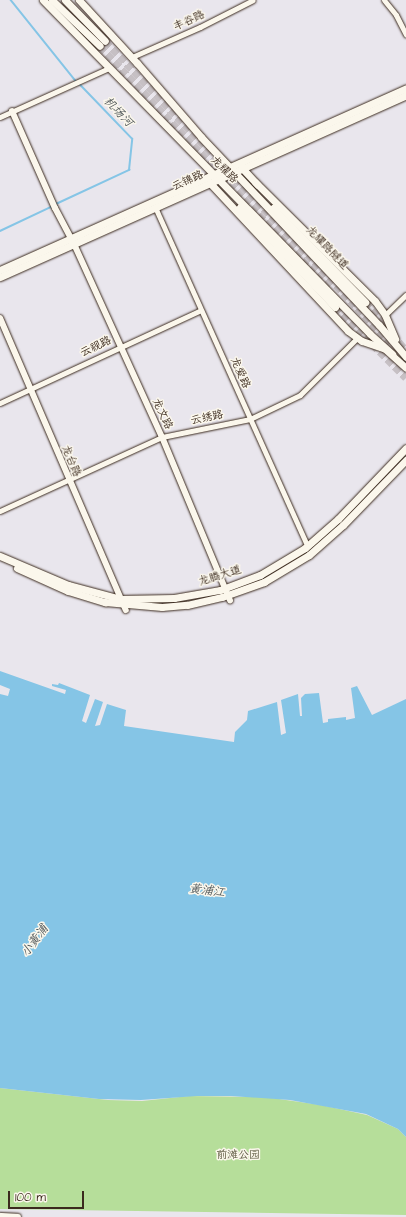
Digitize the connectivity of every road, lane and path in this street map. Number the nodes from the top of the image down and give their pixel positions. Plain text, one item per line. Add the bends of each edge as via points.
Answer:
1 (43, 0) edge
2 (52, 0) edge
3 (65, 0) edge
4 (79, 0) edge
5 (253, 0) edge
6 (384, 0) edge
7 (406, 35) edge
8 (132, 57) junction
9 (109, 68) junction
10 (406, 88) edge
11 (406, 94) edge
12 (12, 111) junction
13 (0, 117) edge
14 (242, 168) junction
15 (232, 169) junction
16 (216, 177) junction
17 (210, 183) junction
18 (252, 184) junction
19 (225, 186) junction
20 (220, 194) junction
21 (155, 207) junction
22 (245, 213) junction
23 (72, 241) junction
24 (0, 270) edge
25 (0, 277) edge
26 (406, 295) edge
27 (365, 302) tunnel mouth
28 (335, 307) tunnel mouth
29 (201, 310) junction
30 (384, 315) junction
31 (0, 318) edge
32 (357, 338) junction
33 (121, 347) junction
34 (392, 354) junction
35 (406, 356) edge
36 (406, 368) edge
37 (30, 389) junction
38 (0, 403) edge
39 (250, 419) junction
40 (162, 437) junction
41 (406, 448) edge
42 (406, 460) edge
43 (68, 479) junction
44 (0, 511) edge
45 (307, 546) junction
46 (0, 556) edge
47 (0, 561) edge
48 (226, 588) junction
49 (229, 598) junction
50 (124, 604) junction
51 (0, 1216) edge
52 (18, 1217) edge

1 - 9 main road, 龙耀路
2 - 3 main road via 102,44
4 - 8 main road, 龙耀路
5 - 8 street, 丰谷路
6 - 7 street via 396,15
8 - 15 main road, 龙耀路
9 - 12 street
9 - 16 main road, 龙耀路
10 - 15 main road, 云锦路
11 - 14 main road, 云锦路
12 - 13 street
12 - 23 street, 龙文路
14 - 15 main road, 云锦路
14 - 18 main road, 龙耀路隧道
15 - 16 main road, 云锦路
15 - 18 main road, 龙耀路
16 - 17 main road, 云锦路
16 - 19 main road, 龙耀路
16 - 23 main road, 云锦路
17 - 20 main road, 龙耀路
17 - 21 main road, 云锦路
18 - 27 main road, 龙耀路隧道
18 - 30 main road, 龙耀路 via 351,277 375,301
18 - 35 main road, 龙耀路 via 273,214
19 - 22 main road
19 - 34 main road, 龙耀路
20 - 22 main road
20 - 32 main road, 龙耀路 via 299,280
21 - 23 main road, 云锦路
21 - 29 street, 龙爱路
22 - 28 main road
23 - 24 main road, 云锦路
23 - 25 main road, 云锦路
23 - 33 street, 龙文路
26 - 30 street
29 - 33 street, 云视路
29 - 39 street, 龙爱路
30 - 35 main road, 龙耀路
31 - 37 street, 龙台路
32 - 34 main road, 龙耀路
32 - 39 street, 云绣路 via 300,395
33 - 37 street, 云视路
33 - 40 street, 龙文路
34 - 36 main road, 龙耀路
37 - 38 street, 云视路
37 - 43 street, 龙台路
39 - 40 street, 云绣路
39 - 45 street, 龙爱路
40 - 43 street, 云绣路
40 - 48 street, 龙文路
41 - 45 main road, 龙腾大道 via 338,519
42 - 49 main road, 龙腾大道 via 344,524 309,554 264,582
43 - 44 street, 云绣路
43 - 50 street, 龙台路
45 - 48 main road, 龙腾大道 via 268,571
46 - 50 main road, 龙腾大道 via 68,585
47 - 50 main road, 龙腾大道 via 80,596
48 - 49 street, 龙文路
48 - 50 main road, 龙腾大道 via 182,597 135,600
49 - 50 main road, 龙腾大道 via 174,606
51 - 52 street

